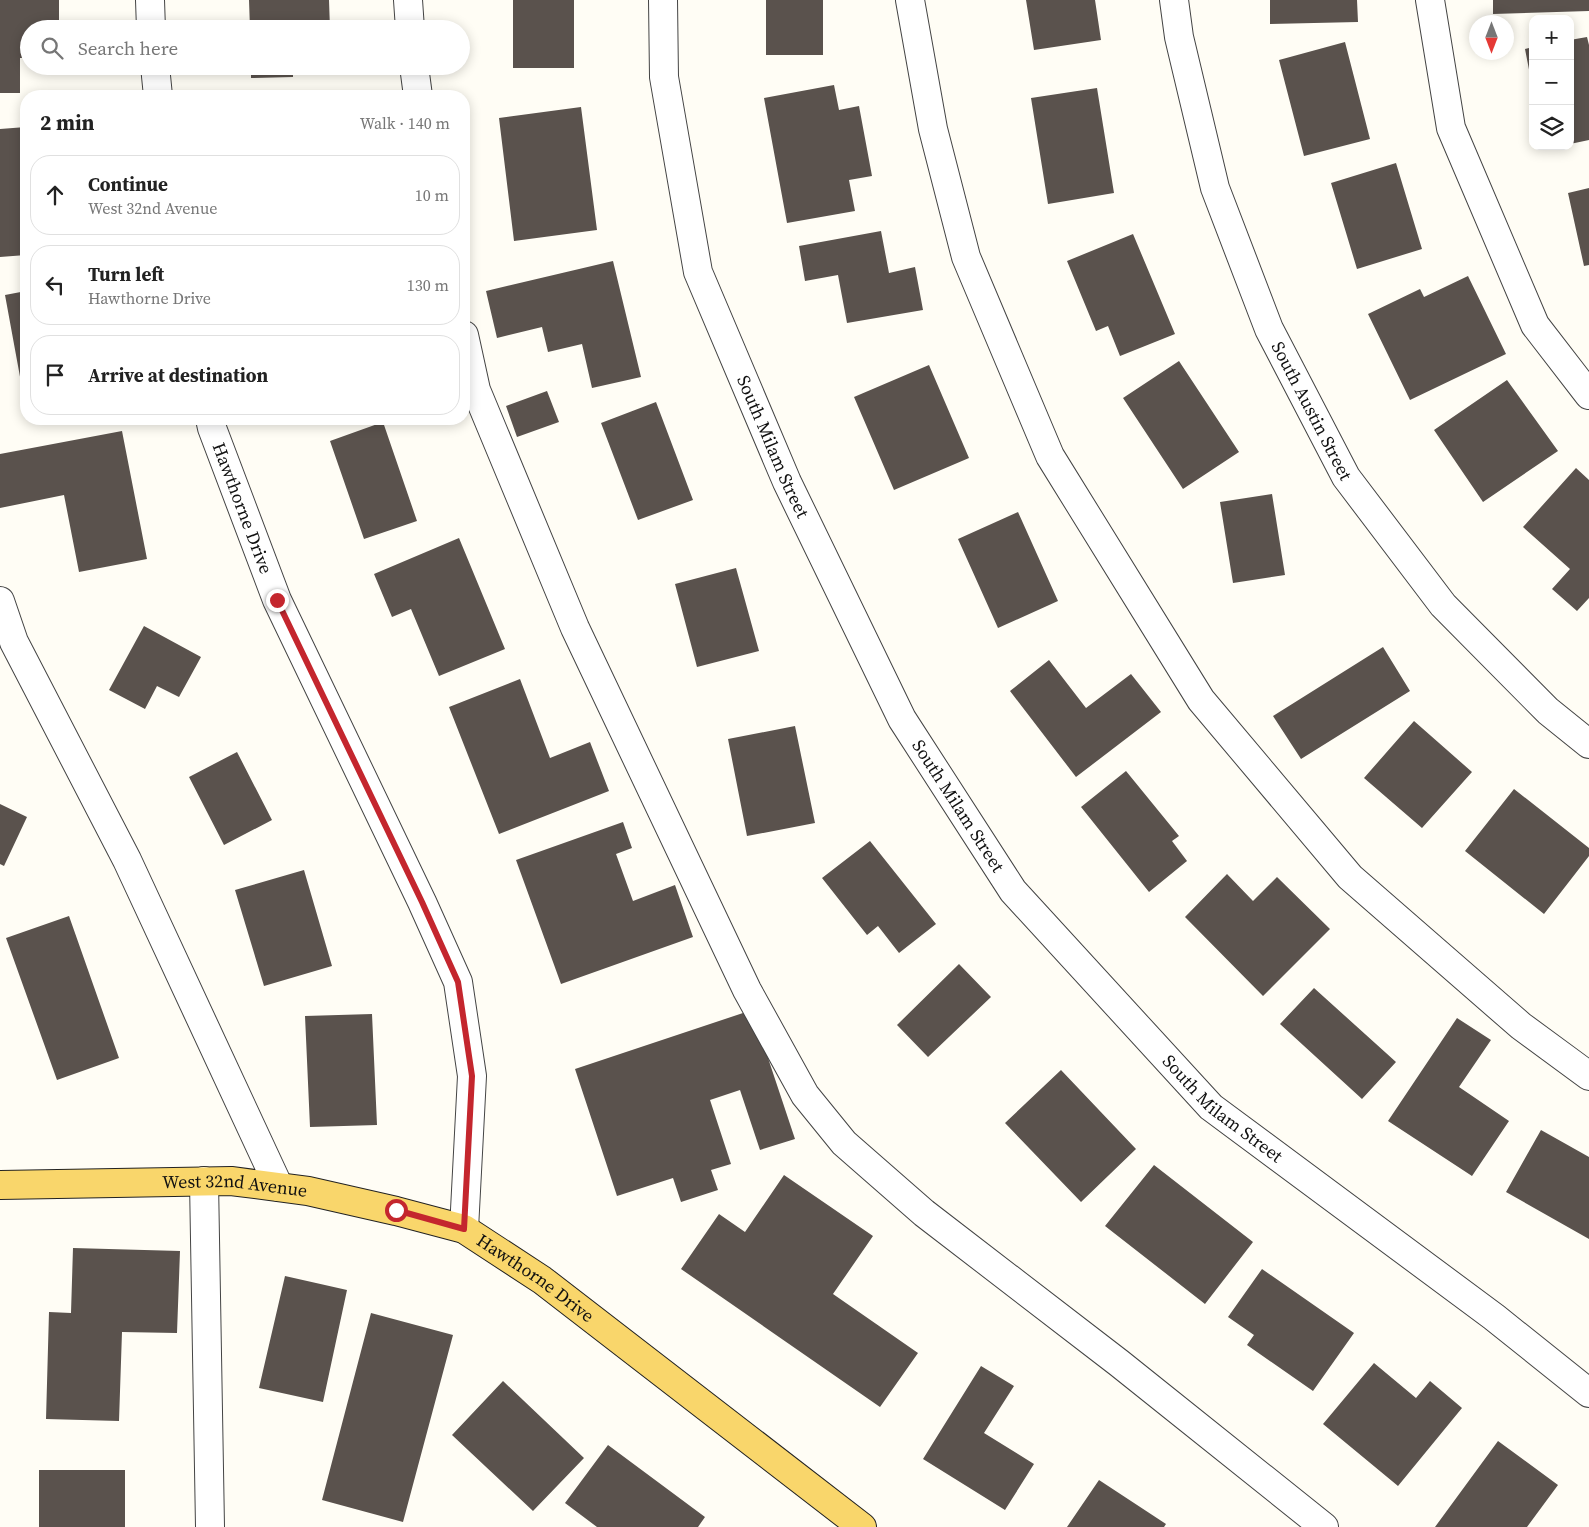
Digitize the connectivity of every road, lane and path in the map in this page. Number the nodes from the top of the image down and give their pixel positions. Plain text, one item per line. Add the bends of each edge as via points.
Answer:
1 (150, 0) edge
2 (408, 0) edge
3 (663, 0) edge
4 (910, 0) edge
5 (1174, 0) edge
6 (1430, 0) edge
7 (150, 20) edge
8 (409, 20) edge
9 (156, 75) edge
10 (415, 75) edge
11 (157, 90) edge
12 (417, 90) edge
13 (470, 363) edge
14 (1589, 395) edge
15 (211, 425) edge
16 (0, 601) edge
17 (1589, 744) edge
18 (1589, 1076) edge
19 (204, 1181) junction
20 (0, 1185) edge
21 (278, 1187) junction
22 (464, 1229) junction
23 (1589, 1394) edge
24 (210, 1527) edge
25 (862, 1527) edge
26 (1324, 1527) edge

1 - 7 street
2 - 8 street
3 - 23 street, South Milam Street via 664,77 698,272 787,482 902,719 1013,892 1211,1107 1494,1317
4 - 18 street via 933,130 966,257 1050,456 1201,700 1350,877 1521,1026
5 - 17 street, South Austin Street via 1179,37 1215,188 1269,329 1346,477 1443,605 1548,711
6 - 14 street via 1451,128 1535,325
9 - 11 street
10 - 12 street
13 - 26 street via 476,390 575,628 747,990 805,1095 844,1143 924,1213
15 - 22 street, Hawthorne Drive via 277,600 458,982 472,1076
16 - 21 street via 14,642 127,860
19 - 20 main road, West 32nd Avenue
19 - 21 main road, West 32nd Avenue via 231,1180
19 - 24 street
21 - 22 main road, West 32nd Avenue via 396,1210
22 - 25 main road, Hawthorne Drive via 542,1280

